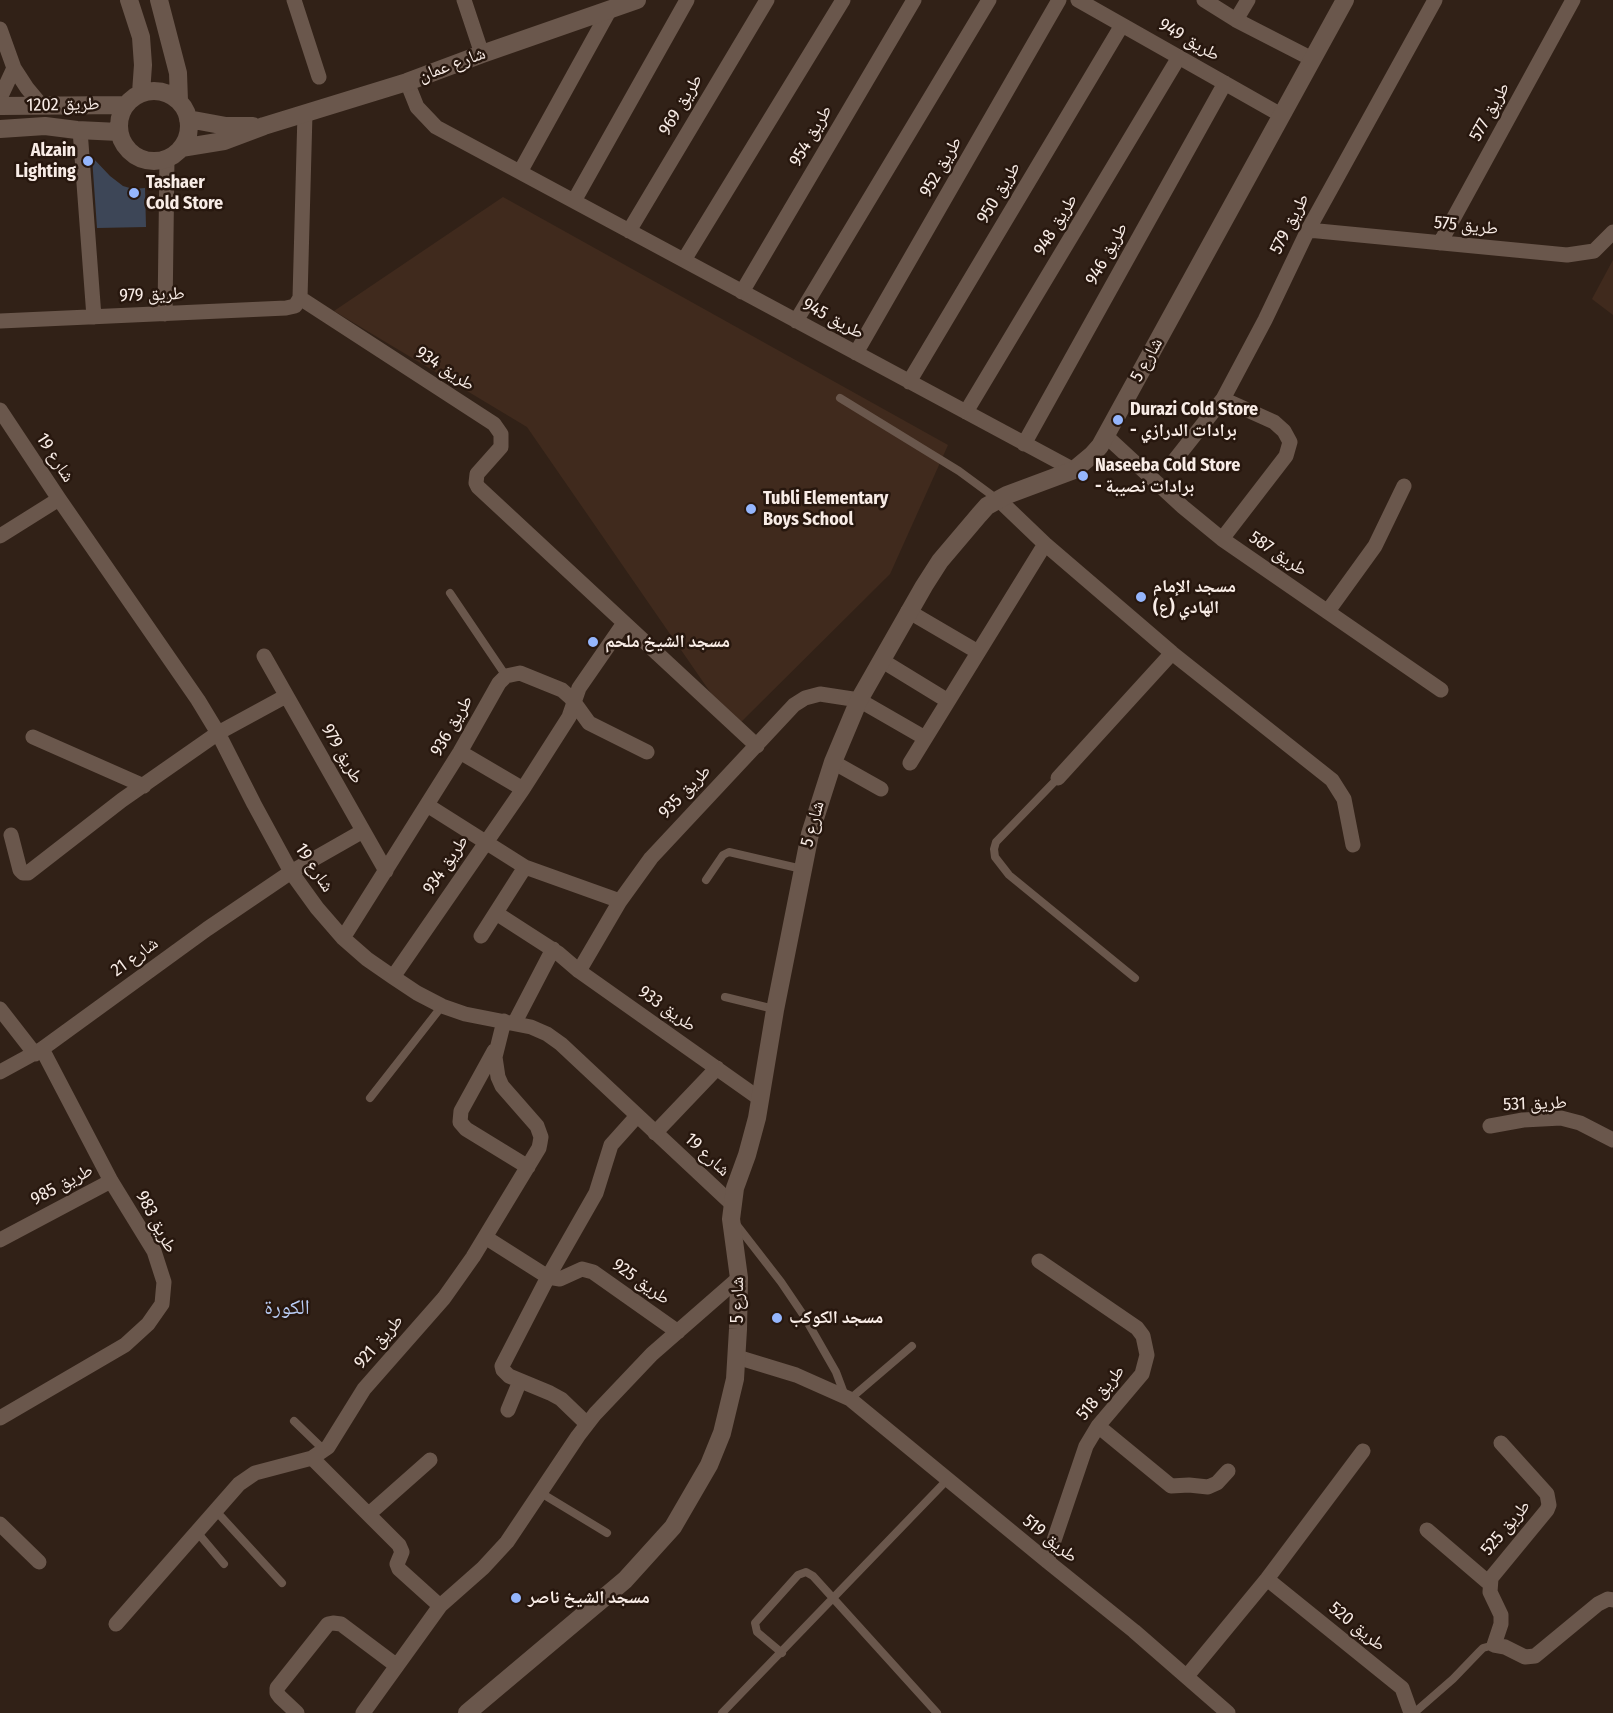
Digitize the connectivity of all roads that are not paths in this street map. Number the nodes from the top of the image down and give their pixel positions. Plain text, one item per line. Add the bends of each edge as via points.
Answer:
1 (129, 0) edge
2 (159, 0) edge
3 (294, 0) edge
4 (464, 0) edge
5 (635, 0) edge
6 (687, 0) edge
7 (767, 0) edge
8 (843, 0) edge
9 (914, 0) edge
10 (989, 0) edge
11 (1059, 0) edge
12 (1078, 0) edge
13 (1204, 0) edge
14 (1248, 0) edge
15 (1345, 0) edge
16 (1435, 0) edge
17 (1573, 0) edge
18 (609, 11) junction
19 (1236, 20) junction
20 (1122, 25) junction
21 (1, 37) edge
22 (482, 54) junction
23 (1179, 57) junction
24 (1312, 59) junction
25 (14, 68) junction
26 (319, 77) dead end
27 (407, 82) junction
28 (1225, 83) junction
29 (141, 93) junction
30 (0, 98) edge
31 (179, 101) junction
32 (126, 105) junction
33 (0, 106) edge
34 (42, 106) junction
35 (305, 113) junction
36 (1281, 115) junction
37 (188, 118) junction
38 (264, 126) junction
39 (0, 129) edge
40 (80, 130) junction
41 (119, 132) junction
42 (174, 153) junction
43 (520, 172) junction
44 (574, 201) junction
45 (1308, 230) junction
46 (629, 231) junction
47 (1613, 232) edge
48 (1440, 243) junction
49 (684, 260) junction
50 (742, 292) junction
51 (300, 298) junction
52 (165, 314) junction
53 (94, 317) junction
54 (0, 321) edge
55 (796, 321) junction
56 (856, 353) junction
57 (909, 382) junction
58 (840, 398) dead end
59 (1222, 399) junction
60 (0, 410) edge
61 (966, 412) junction
62 (1106, 435) junction
63 (1024, 444) junction
64 (1174, 461) dead end
65 (1074, 470) junction
66 (1404, 486) dead end
67 (59, 499) junction
68 (998, 499) junction
69 (0, 536) edge
70 (1222, 539) junction
71 (1045, 544) junction
72 (450, 593) dead end
73 (908, 611) junction
74 (1328, 611) junction
75 (624, 622) junction
76 (978, 652) junction
77 (1172, 653) junction
78 (264, 656) dead end
79 (881, 660) junction
80 (506, 676) junction
81 (1441, 690) dead end
82 (286, 696) junction
83 (859, 700) junction
84 (574, 702) junction
85 (948, 702) junction
86 (218, 734) junction
87 (33, 737) dead end
88 (925, 738) junction
89 (757, 746) junction
90 (460, 752) junction
91 (647, 752) dead end
92 (833, 762) junction
93 (910, 763) dead end
94 (1058, 778) joint
95 (144, 786) junction
96 (523, 789) junction
97 (881, 789) dead end
98 (427, 805) junction
99 (363, 831) junction
100 (11, 835) dead end
101 (485, 842) junction
102 (1353, 845) dead end
103 (525, 867) junction
104 (802, 869) junction
105 (387, 871) junction
106 (291, 872) junction
107 (706, 880) dead end
108 (620, 901) junction
109 (496, 913) junction
110 (481, 936) dead end
111 (343, 938) junction
112 (553, 949) junction
113 (579, 971) junction
114 (393, 977) junction
115 (1136, 978) dead end
116 (725, 997) dead end
117 (442, 1006) junction
118 (0, 1009) edge
119 (775, 1010) junction
120 (509, 1022) junction
121 (497, 1047) junction
122 (38, 1052) junction
123 (717, 1068) junction
124 (0, 1072) edge
125 (370, 1098) dead end
126 (760, 1099) junction
127 (636, 1116) junction
128 (1490, 1126) dead end
129 (655, 1133) junction
130 (1613, 1140) edge
131 (528, 1167) junction
132 (111, 1180) junction
133 (732, 1212) junction
134 (485, 1237) junction
135 (0, 1240) edge
136 (1039, 1261) dead end
137 (548, 1277) junction
138 (739, 1278) junction
139 (678, 1332) junction
140 (912, 1346) dead end
141 (737, 1358) junction
142 (520, 1381) junction
143 (848, 1398) junction
144 (508, 1410) dead end
145 (0, 1418) edge
146 (294, 1421) dead end
147 (587, 1424) junction
148 (1098, 1426) junction
149 (1501, 1443) dead end
150 (1363, 1451) dead end
151 (318, 1454) junction
152 (430, 1460) dead end
153 (1228, 1471) dead end
154 (948, 1479) junction
155 (541, 1493) junction
156 (216, 1511) junction
157 (369, 1514) junction
158 (0, 1524) edge
159 (1427, 1530) dead end
160 (196, 1532) junction
161 (607, 1533) dead end
162 (39, 1562) dead end
163 (1047, 1562) junction
164 (224, 1564) dead end
165 (1267, 1579) junction
166 (282, 1583) dead end
167 (1490, 1584) junction
168 (833, 1598) junction
169 (1613, 1600) edge
170 (440, 1606) junction
171 (116, 1624) dead end
172 (1494, 1645) junction
173 (782, 1653) junction
174 (397, 1666) junction
175 (1187, 1676) junction
176 (297, 1713) edge
177 (363, 1713) edge
178 (467, 1713) edge
179 (722, 1713) edge
180 (937, 1713) edge
181 (1228, 1713) edge
182 (1413, 1713) edge

1 - 29 street via 141,37
2 - 31 street via 178,73
3 - 26 street
4 - 22 street
5 - 18 street, شارع عمان
6 - 44 street
7 - 46 street, طريق 969
8 - 49 street
9 - 50 street, طريق 954
10 - 55 street
11 - 56 street, طريق 952
12 - 20 street, طريق 949
13 - 19 street
14 - 19 street
15 - 24 street, شارع 5
16 - 45 street, طريق 579
17 - 48 street, طريق 577
18 - 22 street, شارع عمان
18 - 43 street
19 - 24 street
20 - 23 street, طريق 949
20 - 57 street, طريق 950
21 - 25 street
22 - 27 street, شارع عمان
23 - 28 street, طريق 949
23 - 61 street, طريق 948
24 - 36 street, شارع 5
25 - 30 street
25 - 34 street
27 - 35 street, شارع عمان
27 - 43 street, طريق 945 via 417,107 436,127
28 - 36 street, طريق 949
28 - 63 street, طريق 946
29 - 31 street via 161,91
29 - 32 street
31 - 37 street
32 - 34 street, طريق 1202
32 - 41 street
33 - 34 street, طريق 1202
35 - 38 street, شارع عمان
35 - 51 street
36 - 62 street, شارع 5
37 - 38 street, شارع عمان via 226,126
37 - 42 street via 186,139
38 - 42 street, شارع عمان
39 - 40 street, طريق 1202 via 45,126
40 - 41 street, طريق 1202
40 - 53 street
41 - 42 street via 129,150 147,160 157,161
42 - 52 street
43 - 44 street, طريق 945
44 - 46 street, طريق 945
45 - 48 street, طريق 575
45 - 59 street, طريق 579
46 - 49 street, طريق 945
47 - 48 street, طريق 575 via 1594,251 1567,255
49 - 50 street, طريق 945
50 - 55 street, طريق 945
51 - 52 street, طريق 979 via 295,306 286,308
51 - 75 street, طريق 934 via 498,428 501,447 477,474 478,487
52 - 53 street, طريق 979
53 - 54 street, طريق 979
55 - 56 street, طريق 945
56 - 57 street, طريق 945
57 - 61 street, طريق 945
58 - 68 lane
59 - 64 street, طريق 579
59 - 70 street via 1274,422 1290,442 1286,456
60 - 67 street, شارع 19
61 - 63 street, طريق 945
62 - 65 street, شارع 5 via 1092,456
62 - 70 street, طريق 587
63 - 65 street, طريق 945
65 - 68 street, شارع 5
66 - 74 street via 1375,546
67 - 69 street
67 - 86 street, شارع 19
68 - 71 street
68 - 73 street, شارع 5 via 959,537
70 - 74 street, طريق 587
71 - 76 street
71 - 77 street
72 - 80 lane
73 - 76 street
73 - 79 street, شارع 5
74 - 81 street, طريق 587
75 - 84 street, طريق 934 via 579,688
75 - 89 street, طريق 934
76 - 85 street
77 - 94 street
77 - 102 street via 1336,785 1344,799
78 - 82 street, طريق 979
79 - 83 street, شارع 5
79 - 85 street
80 - 84 street via 519,673 562,690
80 - 90 street, طريق 936
82 - 86 street
82 - 99 street, طريق 979
83 - 88 street
83 - 89 street, طريق 935 via 820,694 806,698 794,705
83 - 92 street, شارع 5
84 - 91 street via 589,723
84 - 96 street, طريق 934 via 569,717
85 - 88 street
86 - 95 street
86 - 106 street, شارع 19
87 - 95 street
88 - 93 street
89 - 108 street, طريق 935 via 663,844
90 - 96 street
90 - 98 street, طريق 936
92 - 97 street
92 - 104 street, شارع 5 via 820,796
94 - 115 lane via 996,842 995,857 1009,876
95 - 100 street via 28,873 20,870
96 - 101 street, طريق 934
98 - 101 street
98 - 105 street, طريق 936
99 - 105 street, طريق 979
99 - 106 street, شارع 21
101 - 103 street
101 - 114 street, طريق 934
103 - 108 street
103 - 109 street
104 - 107 lane via 729,852
104 - 119 street, شارع 5
105 - 111 street, طريق 936
106 - 111 street, شارع 19
106 - 122 street, شارع 21
108 - 113 street, طريق 935
109 - 110 street
109 - 112 street, طريق 933
111 - 114 street, شارع 19
112 - 113 street, طريق 933
112 - 120 street
113 - 123 street, طريق 933
114 - 117 street, شارع 19
116 - 119 lane
117 - 120 street, شارع 19
117 - 125 lane
118 - 122 street, طريق 983
119 - 126 street, شارع 5
120 - 121 street, طريق 921
120 - 127 street, شارع 19 via 531,1027 561,1044
121 - 131 street, طريق 921 via 495,1057 502,1086 539,1131 539,1148
121 - 131 street via 461,1111 459,1122
122 - 124 street, شارع 21
122 - 132 street, طريق 983
123 - 126 street, طريق 933
123 - 129 street
126 - 133 street, شارع 5
127 - 129 street, شارع 19
127 - 137 street via 611,1145 596,1192
128 - 130 street, طريق 531 via 1561,1118
129 - 133 street, شارع 19
131 - 134 street, طريق 921
132 - 135 street, طريق 985
132 - 145 street, طريق 983 via 154,1251 164,1282 162,1304 124,1345
133 - 138 street, شارع 5
133 - 143 lane, طريق 519 via 804,1316
134 - 137 street
134 - 151 street, طريق 921 via 444,1298 364,1389 333,1440
136 - 148 street, طريق 518 via 1137,1328 1146,1345 1148,1355 1142,1374
137 - 139 street, طريق 925 via 560,1279 582,1269 593,1272
137 - 142 street via 503,1362 505,1374
138 - 139 street
138 - 141 street, شارع 5
139 - 147 street via 632,1373
140 - 143 lane
141 - 143 street, طريق 519 via 796,1375
141 - 178 street, شارع 5 via 722,1433 709,1465 673,1527 625,1580
142 - 144 street
142 - 147 street via 561,1399
143 - 154 street, طريق 519
146 - 151 lane
147 - 155 street
148 - 153 street via 1171,1486 1208,1487
148 - 163 street, طريق 518 via 1086,1446
149 - 167 street, طريق 525 via 1547,1494 1549,1505 1494,1572
150 - 165 street
151 - 156 street via 255,1473 239,1484
151 - 157 street
152 - 157 street
154 - 163 street, طريق 519
154 - 168 lane
155 - 161 lane
155 - 170 street via 495,1556
156 - 160 street
156 - 166 lane
157 - 170 street via 401,1547 399,1569
158 - 162 street
159 - 167 street, طريق 525
160 - 164 lane
160 - 171 street
163 - 175 street, طريق 519
165 - 175 street
165 - 182 street, طريق 520 via 1402,1688
167 - 172 street, طريق 525 via 1492,1599 1501,1615 1500,1633
168 - 173 lane
168 - 173 lane via 810,1574 798,1575 754,1626
168 - 180 lane
169 - 172 street via 1598,1604 1536,1656 1525,1657
170 - 174 street
172 - 182 lane via 1483,1648
173 - 179 lane
174 - 176 street via 340,1624 333,1623 277,1688 280,1697
174 - 177 street
175 - 181 street, طريق 519

